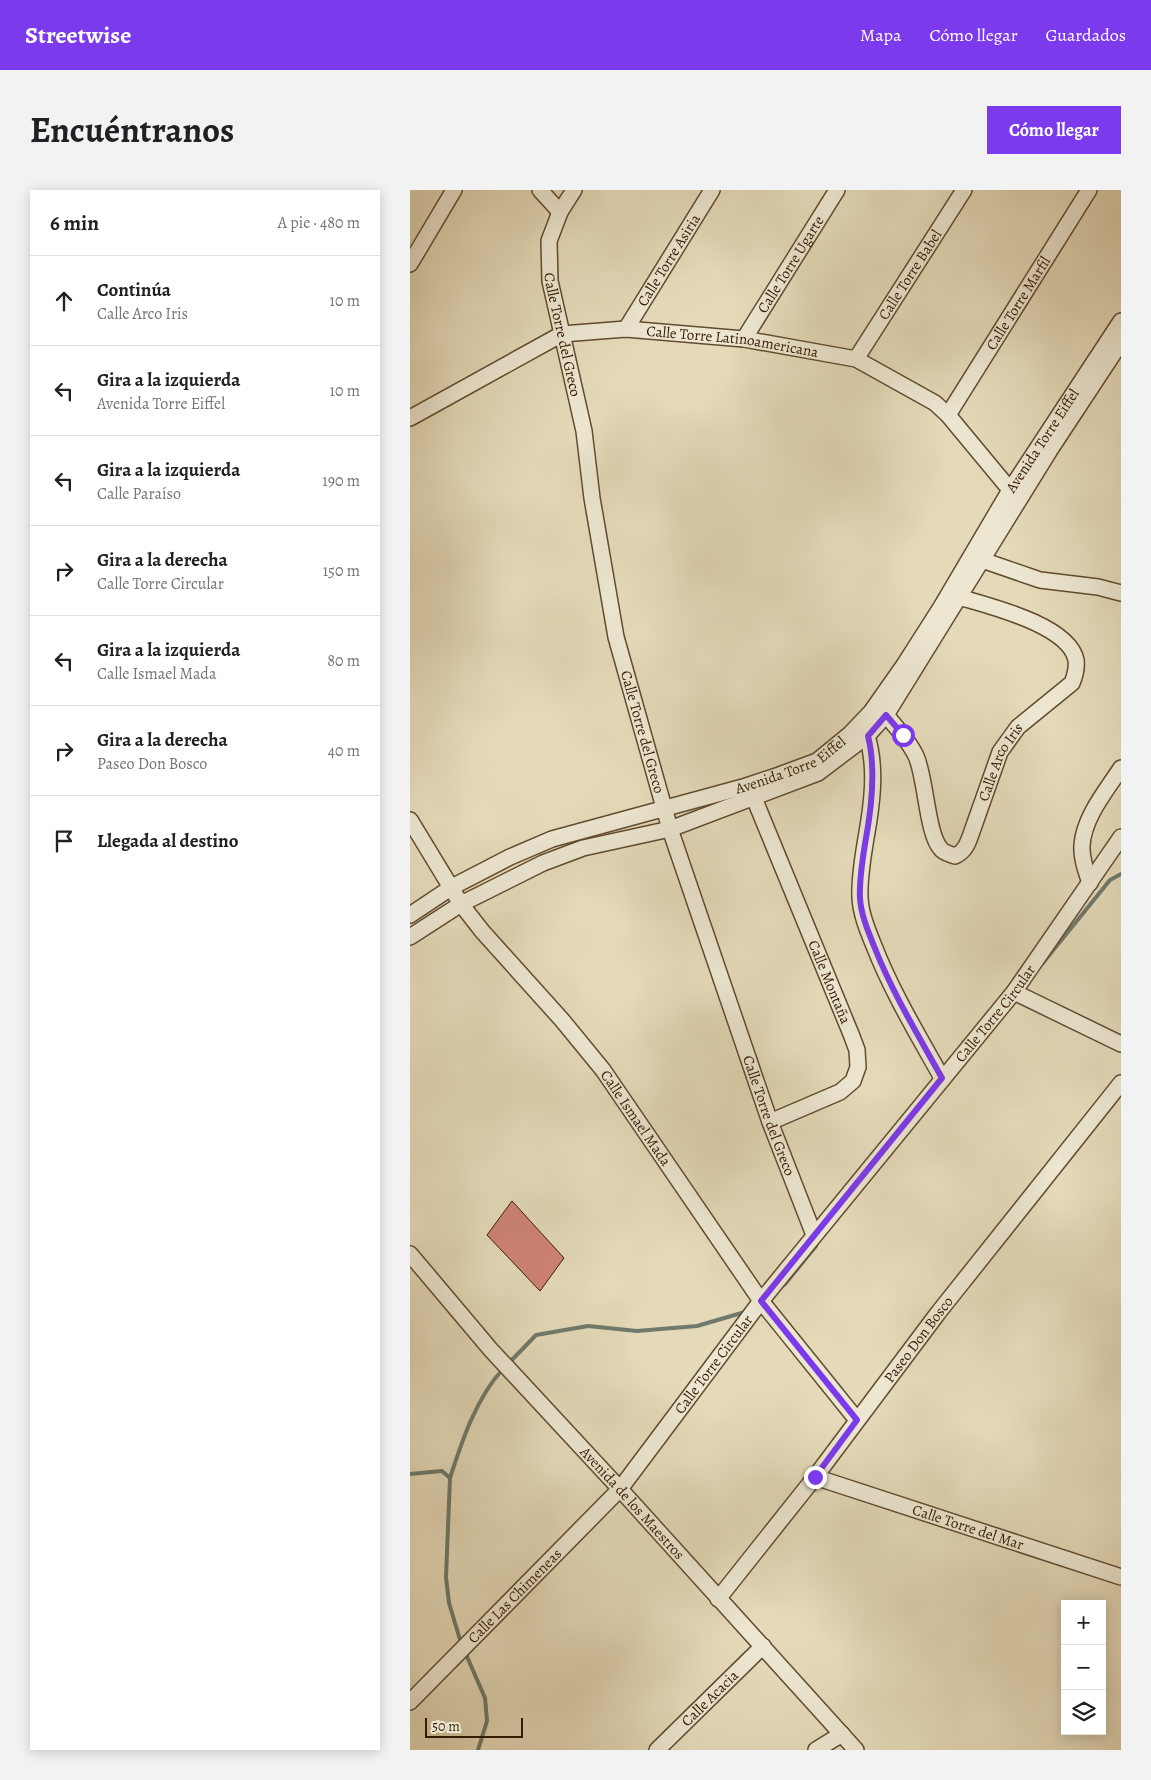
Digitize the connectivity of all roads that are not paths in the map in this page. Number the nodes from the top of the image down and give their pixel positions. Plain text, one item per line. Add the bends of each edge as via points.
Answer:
1 (454, 190) edge
2 (540, 190) edge
3 (574, 190) edge
4 (712, 190) edge
5 (837, 190) edge
6 (964, 190) edge
7 (1089, 190) edge
8 (560, 212) junction
9 (410, 264) edge
10 (1121, 321) edge
11 (626, 329) junction
12 (562, 334) junction
13 (744, 339) junction
14 (1121, 342) edge
15 (856, 359) junction
16 (948, 415) junction
17 (410, 418) edge
18 (1015, 495) junction
19 (982, 560) junction
20 (1121, 593) edge
21 (959, 597) junction
22 (886, 715) junction
23 (868, 736) junction
24 (1121, 768) edge
25 (754, 798) junction
26 (664, 809) junction
27 (410, 820) edge
28 (670, 829) junction
29 (1121, 837) edge
30 (1090, 883) junction
31 (452, 887) junction
32 (461, 904) junction
33 (410, 915) edge
34 (410, 937) edge
35 (1014, 992) junction
36 (1121, 1044) edge
37 (942, 1078) junction
38 (1121, 1083) edge
39 (770, 1122) junction
40 (814, 1235) junction
41 (410, 1254) edge
42 (761, 1301) junction
43 (857, 1420) junction
44 (815, 1477) junction
45 (620, 1489) junction
46 (1121, 1577) edge
47 (718, 1598) junction
48 (763, 1646) junction
49 (410, 1702) edge
50 (842, 1734) junction
51 (657, 1750) edge
52 (816, 1750) edge
53 (856, 1750) edge

1 - 9 street
2 - 8 street
3 - 8 street, Calle Torre del Greco
4 - 11 street, Calle Torre Asiria
5 - 13 street, Calle Torre Ugarte
6 - 15 street, Calle Torre Babel
7 - 16 street, Calle Torre Marfil
8 - 12 street, Calle Torre del Greco via 549,242 550,281
10 - 18 street, Avenida Torre Eiffel
11 - 12 street, Calle Torre Latinoamericana
11 - 13 street, Calle Torre Latinoamericana
12 - 17 street, Calle Torre Latinoamericana
12 - 26 street, Calle Torre del Greco via 584,431 616,637
13 - 15 street, Calle Torre Latinoamericana
14 - 18 street, Avenida Torre Eiffel
15 - 16 street, Calle Torre Latinoamericana via 935,403
16 - 18 street, Calle Torre Latinoamericana
18 - 19 street, Avenida Torre Eiffel
18 - 26 street, Avenida Torre Eiffel via 904,665 871,712 850,734 817,761 744,787
19 - 20 street via 1040,580
19 - 21 street, Avenida Torre Eiffel
21 - 22 street, Avenida Torre Eiffel
21 - 22 street, Calle Arco Iris via 1032,621 1058,636 1076,660 1072,683 1018,727 1000,752 970,837 960,854 955,856 942,851 936,843 916,756
22 - 23 street, Avenida Torre Eiffel
23 - 25 street, Avenida Torre Eiffel via 818,773
23 - 37 street via 872,751 872,787 861,874 860,898 864,920 885,973
24 - 30 street via 1084,831 1084,865
25 - 28 street, Avenida Torre Eiffel
25 - 39 street, Calle Montaña via 851,1034 857,1050 858,1067 853,1081 840,1092
26 - 28 street, Calle Torre del Greco
26 - 31 street, Avenida Torre Eiffel via 552,839
27 - 31 street, Calle Ismael Mada
28 - 32 street, Avenida Torre Eiffel via 583,848 543,863
28 - 39 street, Calle Torre del Greco
29 - 30 street, Calle Torre Circular
30 - 35 street, Calle Torre Circular
31 - 32 street, Calle Ismael Mada
31 - 33 street, Avenida Torre Eiffel
32 - 34 street, Avenida Torre Eiffel
32 - 42 street, Calle Ismael Mada via 603,1070
35 - 36 street
35 - 37 street, Calle Torre Circular
37 - 40 street, Calle Torre Circular
38 - 43 street, Paseo Don Bosco
39 - 40 street, Calle Torre del Greco
40 - 42 street, Calle Torre Circular
41 - 45 street, Avenida de los Maestros via 491,1350
42 - 43 street, Calle Ismael Mada
42 - 45 street, Calle Torre Circular
43 - 44 street, Paseo Don Bosco
44 - 46 street, Calle Torre del Mar
44 - 47 street, Paseo Don Bosco
45 - 47 street, Avenida de los Maestros
45 - 49 street, Calle Las Chimeneas
47 - 48 street, Avenida de los Maestros
48 - 50 street, Avenida de los Maestros
48 - 51 street, Calle Acacia
50 - 52 street
50 - 53 street, Avenida de los Maestros

